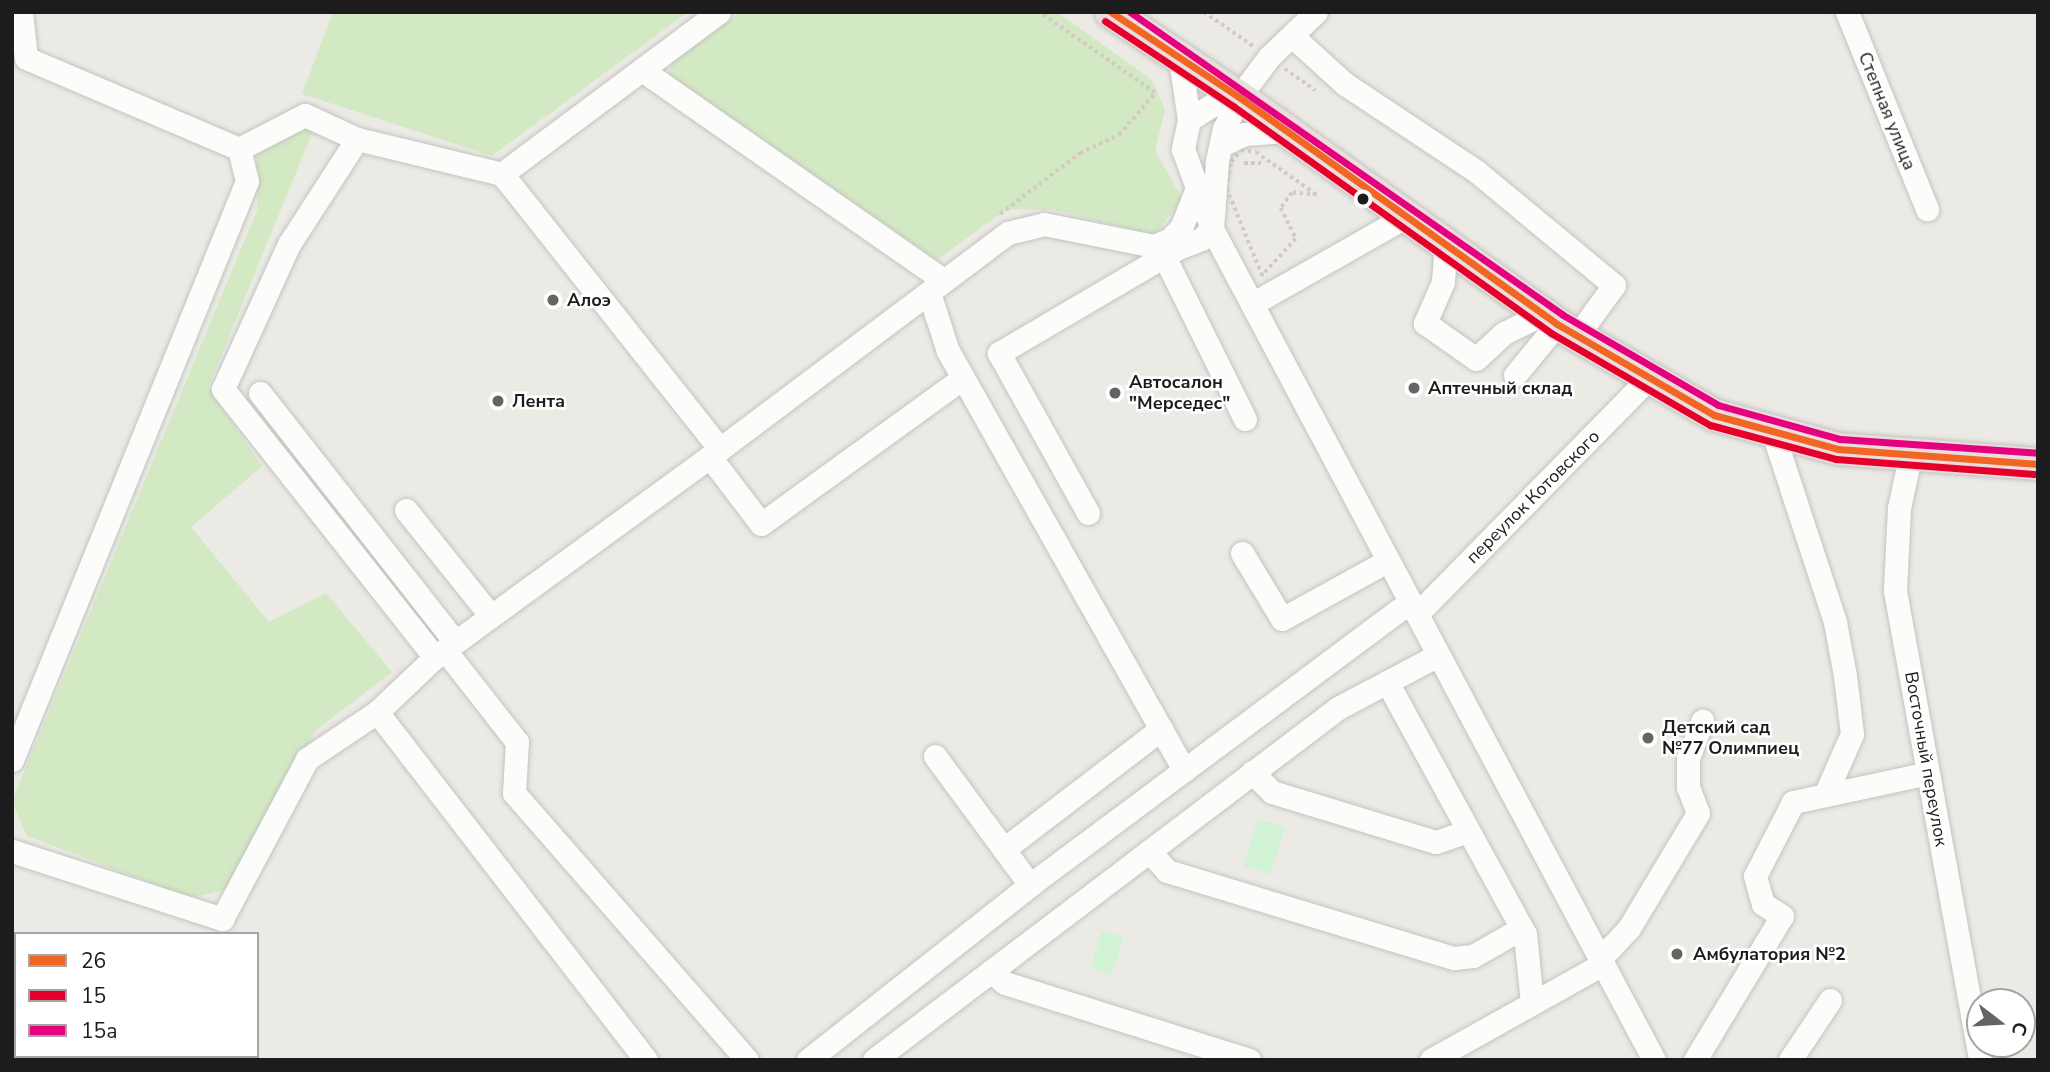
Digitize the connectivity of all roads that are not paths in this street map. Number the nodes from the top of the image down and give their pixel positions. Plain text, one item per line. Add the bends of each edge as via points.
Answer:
1 (22, 12) edge
2 (719, 12) edge
3 (1111, 12) edge
4 (1316, 12) edge
5 (1847, 12) edge
6 (1292, 36) junction
7 (1180, 59) junction
8 (642, 70) junction
9 (1239, 97) junction
10 (1189, 120) junction
11 (1286, 131) junction
12 (357, 138) junction
13 (1221, 145) junction
14 (239, 149) junction
15 (502, 174) junction
16 (1196, 191) junction
17 (1927, 209) dead end
18 (1405, 217) junction
19 (1212, 229) junction
20 (1446, 246) junction
21 (1165, 250) junction
22 (937, 287) junction
23 (1252, 304) junction
24 (1559, 325) junction
25 (1515, 375) dead end
26 (963, 378) junction
27 (1648, 379) junction
28 (260, 393) dead end
29 (1245, 419) dead end
30 (1773, 433) junction
31 (715, 453) junction
32 (1910, 457) junction
33 (2038, 464) edge
34 (406, 510) dead end
35 (1088, 513) dead end
36 (1242, 553) dead end
37 (1387, 561) junction
38 (1413, 608) junction
39 (490, 615) junction
40 (445, 649) junction
41 (1438, 655) junction
42 (1387, 682) junction
43 (377, 712) junction
44 (1702, 720) dead end
45 (1161, 729) junction
46 (935, 756) dead end
47 (12, 760) edge
48 (1184, 770) junction
49 (1252, 772) junction
50 (1928, 773) junction
51 (1825, 796) junction
52 (1468, 831) junction
53 (1004, 849) junction
54 (12, 851) edge
55 (1149, 851) junction
56 (1030, 885) junction
57 (1522, 928) junction
58 (1601, 962) junction
59 (991, 971) junction
60 (1830, 1000) dead end
61 (1532, 1003) junction
62 (646, 1060) edge
63 (747, 1060) edge
64 (808, 1060) edge
65 (874, 1060) edge
66 (1249, 1060) edge
67 (1431, 1060) edge
68 (1654, 1060) edge
69 (1695, 1060) edge
70 (1790, 1060) edge
71 (1980, 1060) edge

1 - 14 street via 26,58
2 - 8 street
3 - 7 highway
4 - 6 street
5 - 17 street, Степная улица
6 - 9 street via 1269,57
6 - 24 street via 1345,84 1476,171 1614,285
7 - 9 highway
7 - 10 street
8 - 15 street
8 - 22 street
9 - 10 street via 1212,105
9 - 11 highway
9 - 13 street
10 - 16 street via 1183,149
11 - 13 street via 1245,134
11 - 18 highway
12 - 14 street via 305,115
12 - 15 street
12 - 40 street via 289,244 223,390
13 - 19 street
14 - 47 street via 247,181
15 - 31 street
16 - 19 street
16 - 21 street via 1181,228
18 - 20 highway
18 - 23 street
19 - 21 street
19 - 23 street
20 - 24 highway
20 - 24 street via 1443,282 1426,323 1476,359 1504,333
21 - 22 street via 1044,224 1023,226
21 - 29 street
21 - 35 street via 999,353
22 - 26 street via 948,351
22 - 31 street
23 - 37 street
24 - 25 street
24 - 27 highway
26 - 31 street via 761,524
26 - 45 street
27 - 30 highway via 1714,415
27 - 38 street, переулок Котовского
28 - 40 street
30 - 32 highway via 1838,449
30 - 51 street via 1835,622 1845,676 1852,734
31 - 39 street
32 - 33 highway
32 - 50 street, Восточный переулок via 1899,508 1895,591
34 - 39 street
36 - 37 street via 1282,619
37 - 38 street
38 - 41 street
38 - 48 street, переулок Котовского
39 - 40 street
40 - 43 street
40 - 63 street via 517,742 514,793
41 - 42 street
41 - 58 street
42 - 49 street via 1338,708
42 - 52 street
43 - 54 street via 307,759 222,919
43 - 62 street
44 - 58 street via 1688,758 1688,787 1698,813 1629,928
45 - 48 street
45 - 53 street
46 - 53 street
48 - 56 street, переулок Котовского
49 - 52 street via 1272,792 1436,842
49 - 55 street
50 - 51 street
50 - 71 street, Восточный переулок
51 - 69 street via 1793,802 1755,876 1763,904 1782,916
52 - 57 street
53 - 56 street
55 - 57 street via 1167,870 1454,958 1473,956
55 - 59 street
56 - 64 street, переулок Котовского
57 - 61 street
58 - 61 street
58 - 68 street
59 - 65 street
59 - 66 street via 1005,983
60 - 70 street
61 - 67 street

